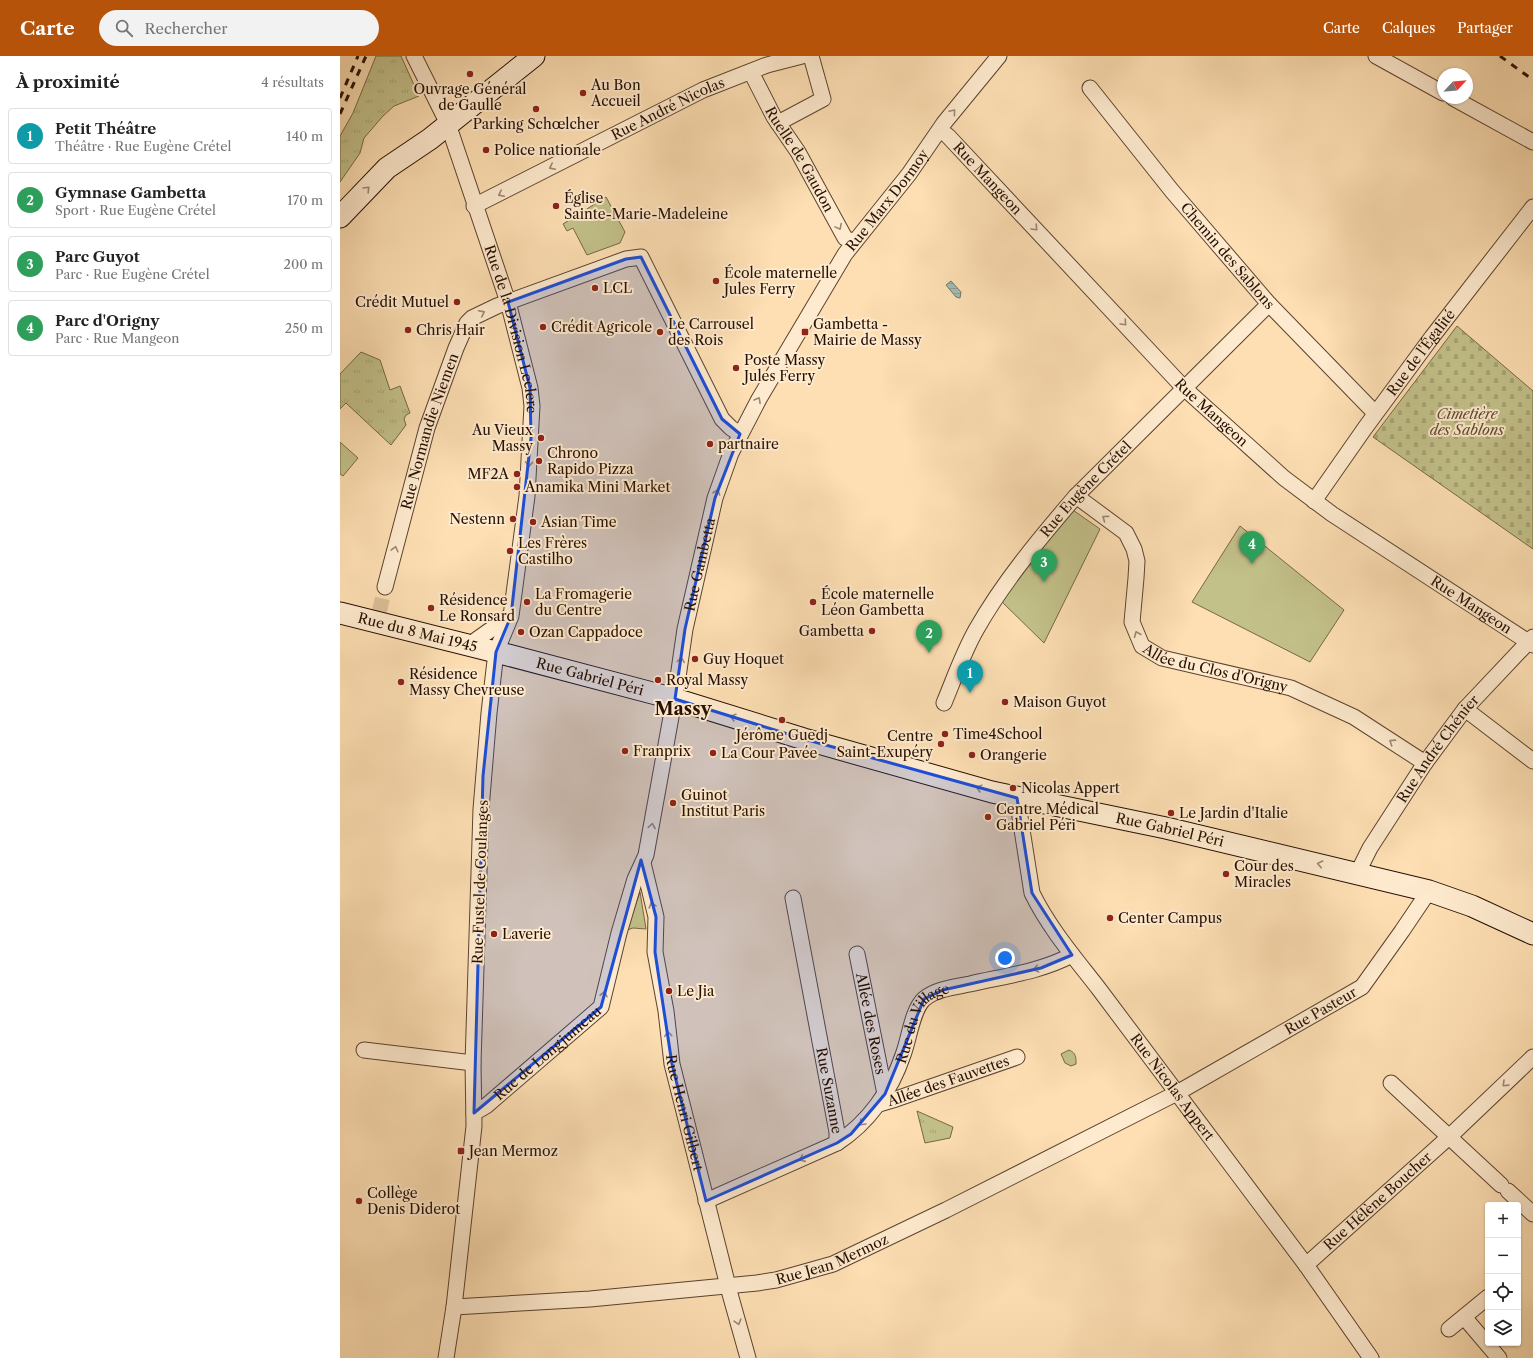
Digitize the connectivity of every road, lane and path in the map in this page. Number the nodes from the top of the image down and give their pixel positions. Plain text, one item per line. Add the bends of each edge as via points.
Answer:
1 (414, 56) edge
2 (534, 56) edge
3 (802, 56) edge
4 (811, 56) edge
5 (999, 56) edge
6 (1376, 56) edge
7 (751, 72) junction
8 (1090, 88) dead end
9 (1437, 90) edge
10 (1464, 104) edge
11 (778, 123) junction
12 (448, 124) junction
13 (940, 130) junction
14 (1533, 142) edge
15 (474, 206) junction
16 (340, 217) edge
17 (1530, 217) edge
18 (854, 242) junction
19 (508, 302) junction
20 (1269, 304) junction
21 (1184, 388) junction
22 (1375, 413) junction
23 (740, 434) junction
24 (1076, 496) junction
25 (1314, 501) junction
26 (385, 587) tunnel mouth
27 (340, 613) edge
28 (511, 616) junction
29 (1531, 641) edge
30 (469, 645) junction
31 (496, 652) junction
32 (674, 698) junction
33 (944, 703) dead end
34 (1465, 709) junction
35 (1533, 761) edge
36 (1425, 763) junction
37 (1017, 798) junction
38 (643, 863) junction
39 (1358, 872) junction
40 (1429, 891) junction
41 (793, 898) dead end
42 (1533, 934) edge
43 (857, 954) dead end
44 (1072, 955) junction
45 (364, 1050) dead end
46 (1017, 1057) dead end
47 (1532, 1060) edge
48 (473, 1063) junction
49 (1391, 1083) dead end
50 (1177, 1092) junction
51 (882, 1099) junction
52 (474, 1113) junction
53 (1449, 1137) junction
54 (837, 1144) junction
55 (706, 1201) junction
56 (1533, 1214) edge
57 (1306, 1265) junction
58 (728, 1286) junction
59 (1485, 1300) edge
60 (454, 1307) junction
61 (1464, 1317) junction
62 (1450, 1329) dead end
63 (1495, 1356) edge
64 (446, 1358) edge
65 (748, 1358) edge
66 (1371, 1358) edge

1 - 12 street, Rue de la Division Leclerc
2 - 12 street
3 - 7 street, Rue André Nicolas via 785,59
4 - 11 street via 823,99
13 -> 5 street, Rue Marx Dormoy
6 - 9 street
7 - 11 street, Ruelle de Gaudon
7 -> 15 street, Rue André Nicolas via 703,90
8 - 20 street, Chemin des Sablons via 1172,191
10 - 14 street
11 -> 18 street, Ruelle de Gaudon via 798,152 845,238
12 - 15 street, Rue de la Division Leclerc
16 -> 12 street via 387,168
13 - 18 street, Rue Marx Dormoy via 909,174
13 -> 21 street, Rue Mangeon
15 - 19 street, Rue de la Division Leclerc
17 - 22 street, Rue de l'Égalité
23 -> 18 street, Rue Marx Dormoy via 841,259
19 - 23 street, Rue Normandie Niemen via 626,259 641,257 722,419
26 -> 19 street, Rue Normandie Niemen via 428,428 456,348 467,323 472,318
19 -> 28 street, Rue de la Division Leclerc via 530,388 532,406 527,496
20 - 21 street, Rue Eugène Crétel
20 - 22 street, Chemin des Sablons
21 - 24 street, Rue Eugène Crétel
21 - 25 street, Rue Mangeon via 1284,478
22 - 25 street, Rue de l'Égalité
32 -> 23 street, Rue Gambetta via 685,629 715,498
24 - 33 street, Rue Eugène Crétel via 1018,568 976,631
36 -> 24 street, Allée du Clos d'Origny via 1354,717 1291,688 1162,658 1142,646 1132,622 1136,578 1134,549 1126,533
25 - 29 street, Rue Mangeon
27 - 30 street, Rue du 8 Mai 1945 via 377,618
28 - 30 street
28 - 31 street, Rue de la Division Leclerc
29 - 34 street, Rue André Chénier
30 - 31 street, Rue du 8 Mai 1945
31 - 32 street, Rue Gabriel Péri
31 - 48 street, Rue Fustel de Coulanges via 483,776
37 -> 32 street, Rue Gabriel Péri via 804,739
38 -> 32 street, Rue de Longjumeau via 650,839
34 - 35 street
34 - 36 street, Rue André Chénier
36 - 39 street, Rue André Chénier via 1370,848
39 -> 37 street, Rue Gabriel Péri
37 - 44 street, Rue Nicolas Appert via 1032,893
52 -> 38 street, Rue de Longjumeau via 486,1106 601,1007 619,933 635,879
55 -> 38 street, Rue Henri Gilbert via 672,1064 666,1010 655,952 656,917
39 - 40 street, Rue Gabriel Péri
40 - 42 street, Rue Gabriel Péri via 1472,906
40 - 50 street, Rue Pasteur via 1362,987
41 - 54 street, Rue Suzanne via 837,1132
43 - 51 street, Allée des Roses
44 - 50 street, Rue Nicolas Appert
44 -> 51 street, Rue du Village via 1041,968 942,990 924,999 916,1013 903,1056
45 - 48 street
46 - 51 street, Allée des Fauvettes via 896,1100
47 -> 53 street, Rue Hélène Boucher
48 - 52 street, Rue Fustel de Coulanges
49 - 53 street
50 - 57 street, Rue Nicolas Appert
50 - 58 street, Rue Jean Mermoz via 1027,1170 833,1264 776,1280
51 -> 54 street, Rue du Village via 851,1134
52 - 60 street
53 - 56 street
53 - 57 street, Rue Hélène Boucher
54 -> 55 street, Rue Suzanne
55 - 58 street, Rue Henri Gilbert
57 - 66 street, Rue Nicolas Appert
58 - 60 street, Rue Jean Mermoz via 590,1299
58 -> 65 street, Rue Henri Gilbert
59 - 61 street
60 - 64 street
61 - 62 street
61 - 63 street

